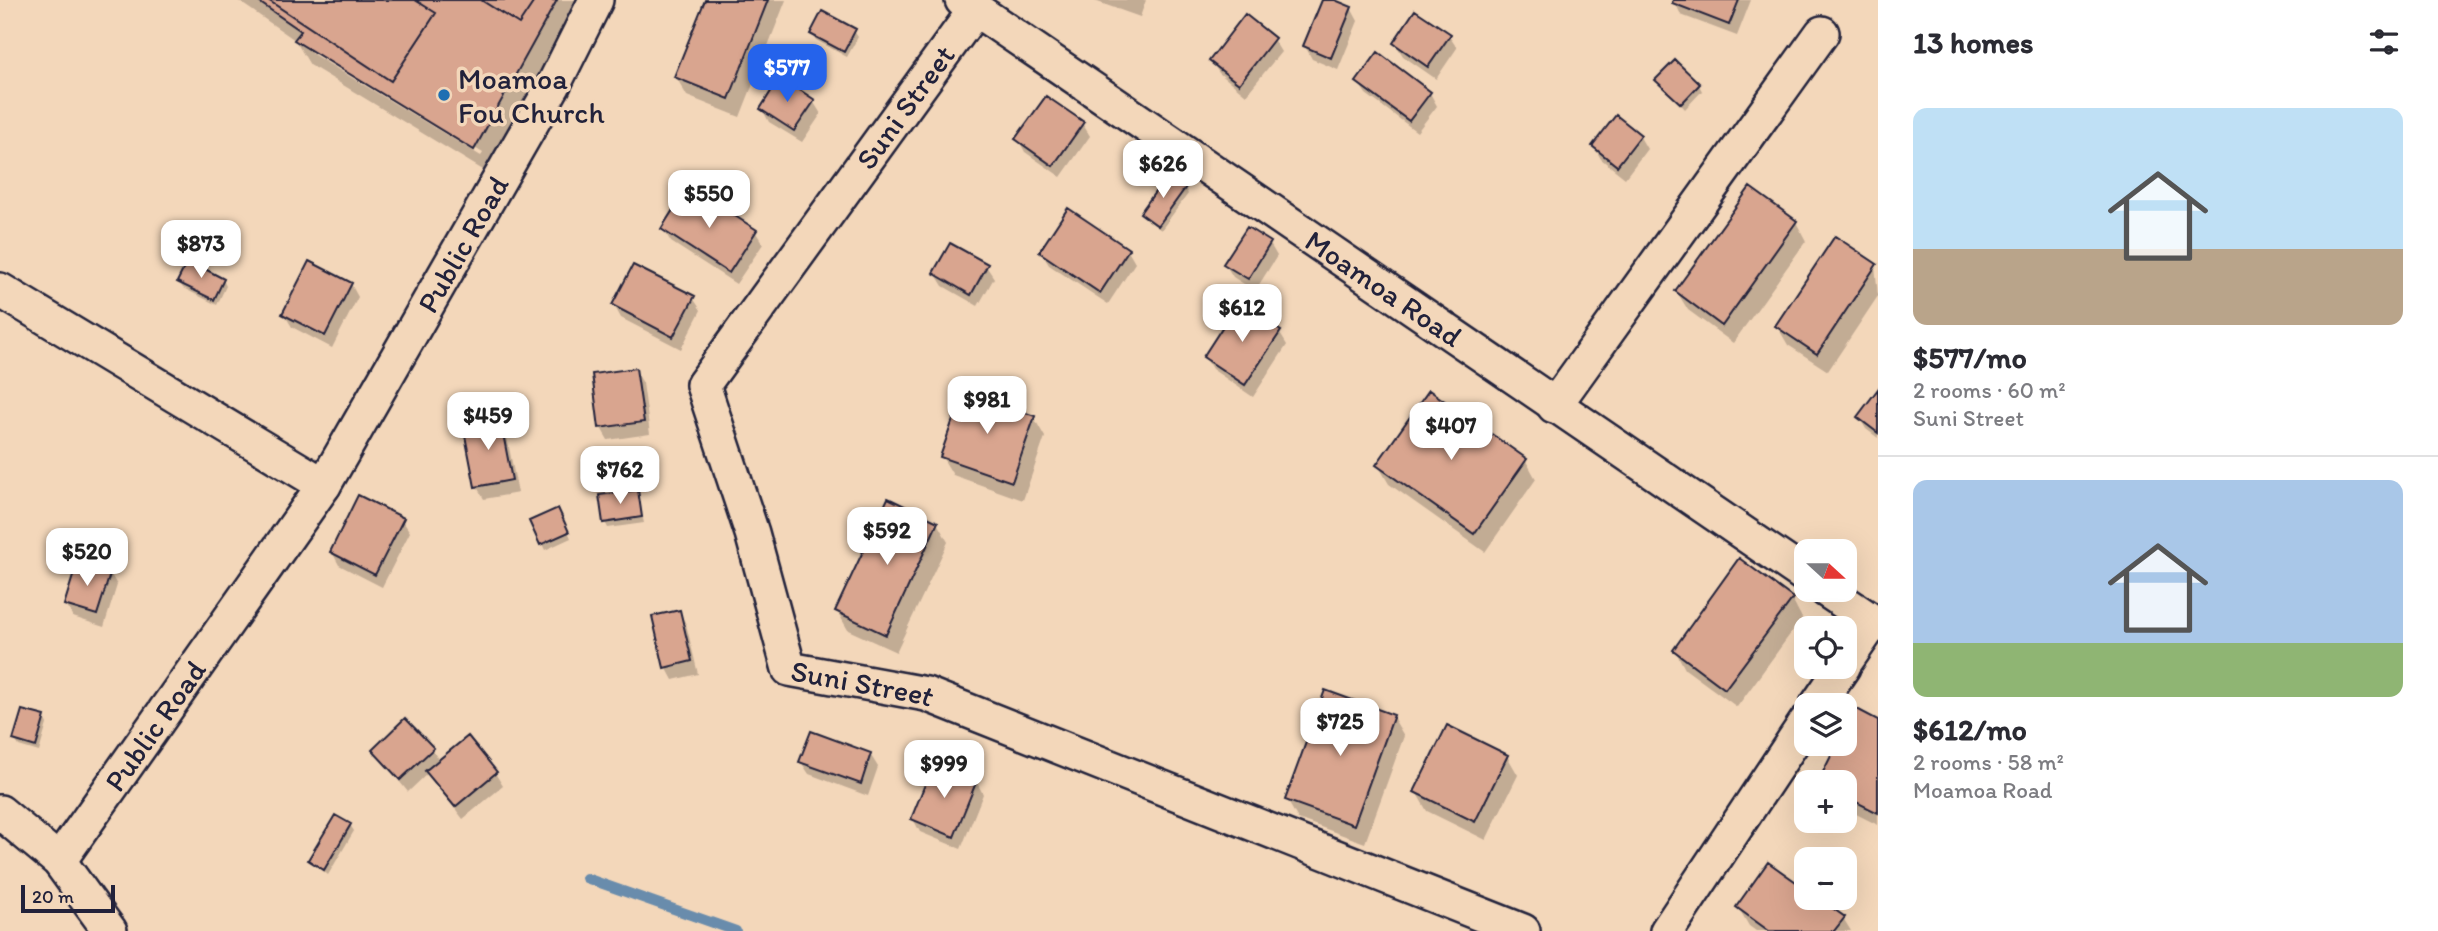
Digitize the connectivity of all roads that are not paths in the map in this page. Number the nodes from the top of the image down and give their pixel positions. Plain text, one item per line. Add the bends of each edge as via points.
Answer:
1 (596, 0) edge
2 (968, 5) edge
3 (1822, 33) dead end
4 (0, 290) edge
5 (1554, 406) junction
6 (324, 485) junction
7 (1794, 568) edge
8 (1844, 602) edge
9 (1875, 623) edge
10 (1857, 647) edge
11 (1794, 740) edge
12 (0, 812) edge
13 (59, 861) junction
14 (110, 931) edge
15 (1523, 931) edge
16 (1667, 931) edge

1 - 6 street, Public Road via 554,86
2 - 5 street, Moamoa Road
2 - 15 street, Suni Street via 704,385 789,668 926,694
3 - 5 street
4 - 6 street
5 - 7 street, Moamoa Road
6 - 13 street, Public Road
8 - 9 street
9 - 10 street
11 - 16 street
12 - 13 street
13 - 14 street

